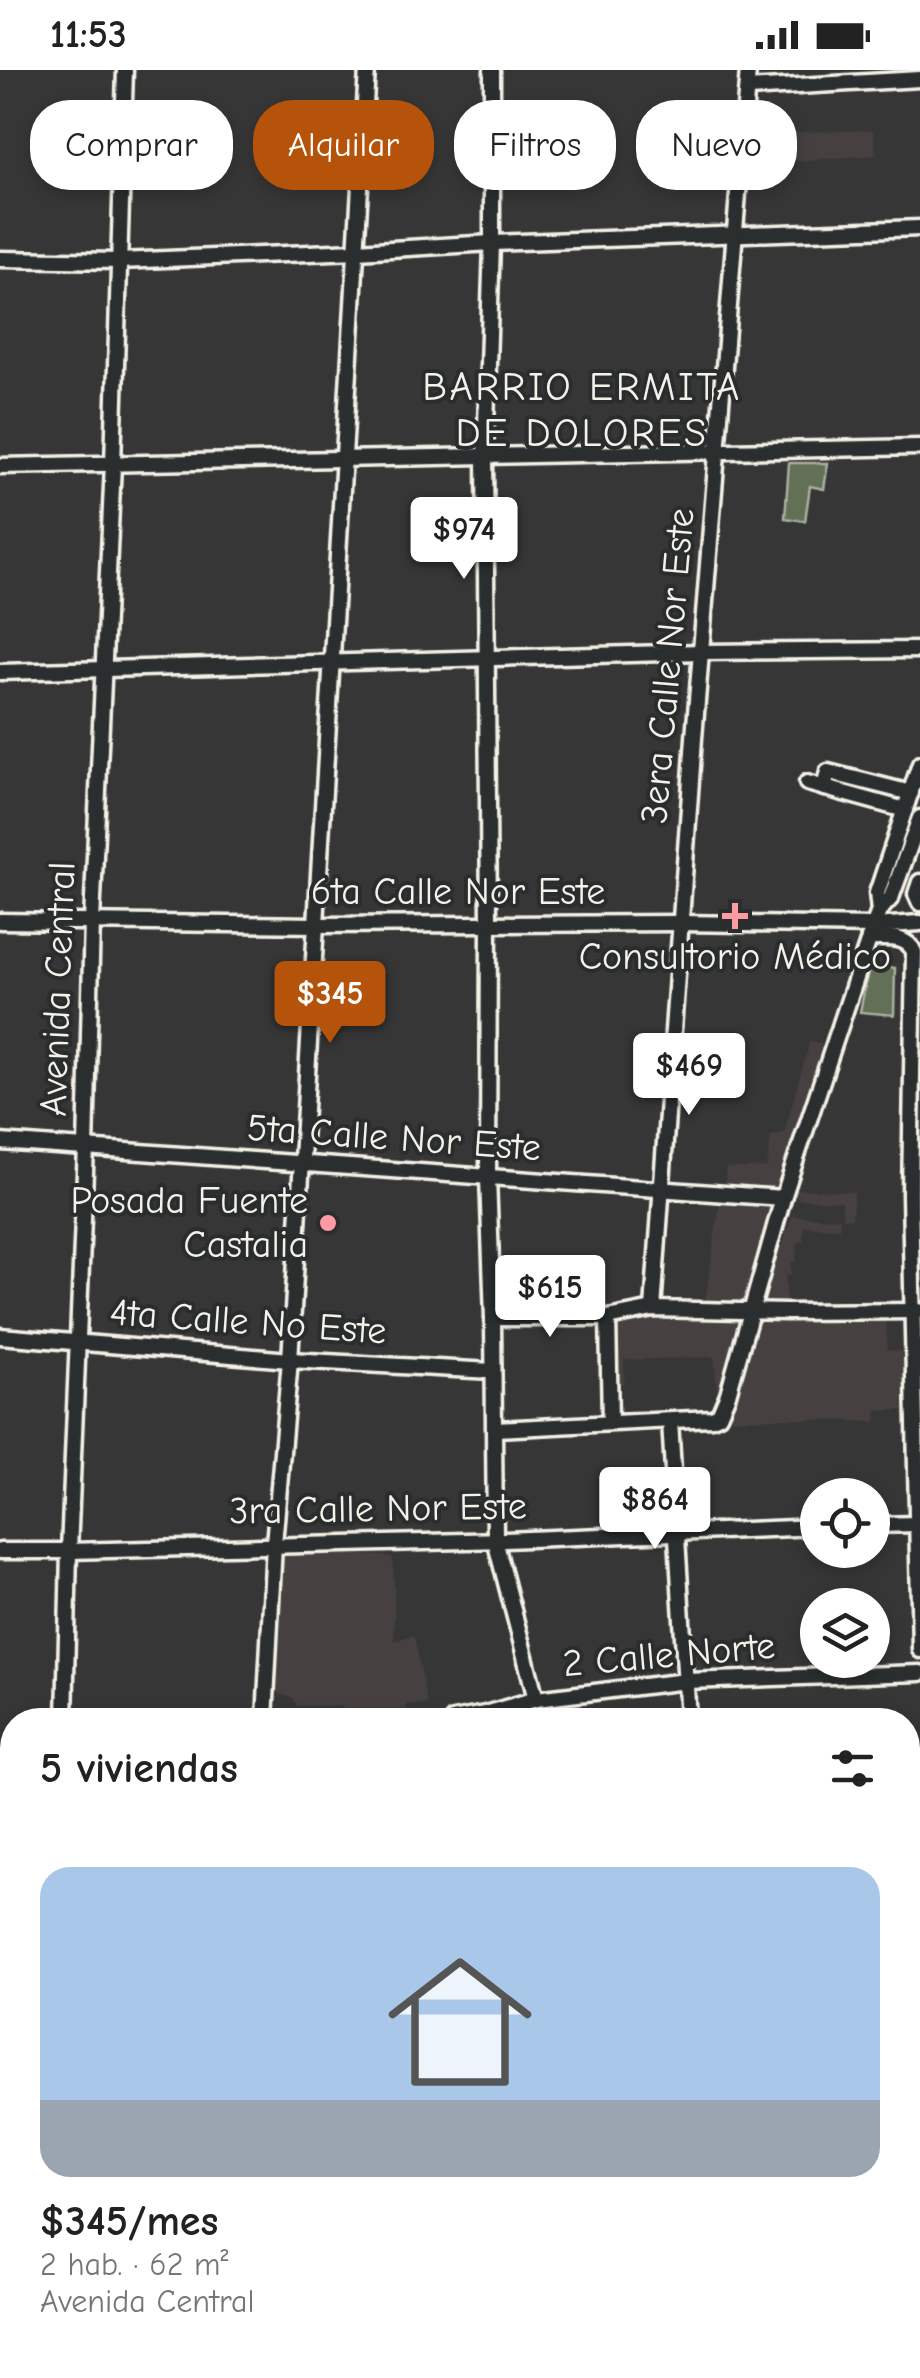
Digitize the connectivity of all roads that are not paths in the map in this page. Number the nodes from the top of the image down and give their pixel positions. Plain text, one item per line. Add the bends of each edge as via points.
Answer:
1 (124, 70) edge
2 (367, 70) edge
3 (492, 70) edge
4 (748, 70) edge
5 (920, 79) edge
6 (747, 88) junction
7 (920, 228) edge
8 (736, 234) junction
9 (492, 242) junction
10 (357, 252) junction
11 (0, 259) edge
12 (119, 261) junction
13 (920, 448) edge
14 (718, 452) junction
15 (485, 456) junction
16 (345, 459) junction
17 (113, 464) junction
18 (0, 466) edge
19 (920, 650) edge
20 (702, 652) junction
21 (487, 658) junction
22 (332, 663) junction
23 (103, 669) junction
24 (0, 672) edge
25 (920, 764) edge
26 (806, 783) dead end
27 (824, 788) junction
28 (910, 793) junction
29 (903, 817) junction
30 (918, 824) edge
31 (920, 882) edge
32 (920, 903) edge
33 (0, 921) edge
34 (92, 921) junction
35 (918, 923) edge
36 (489, 924) junction
37 (680, 924) junction
38 (316, 925) junction
39 (874, 925) junction
40 (0, 1142) edge
41 (86, 1148) junction
42 (301, 1164) junction
43 (488, 1178) junction
44 (662, 1190) junction
45 (915, 1194) edge
46 (783, 1198) junction
47 (652, 1308) junction
48 (750, 1311) junction
49 (917, 1311) edge
50 (493, 1318) junction
51 (608, 1318) junction
52 (0, 1336) edge
53 (78, 1343) junction
54 (290, 1360) junction
55 (492, 1370) junction
56 (670, 1421) junction
57 (610, 1422) junction
58 (495, 1429) junction
59 (918, 1524) edge
60 (890, 1525) edge
61 (800, 1528) edge
62 (676, 1532) junction
63 (496, 1540) junction
64 (274, 1544) junction
65 (0, 1550) edge
66 (69, 1551) junction
67 (920, 1650) edge
68 (920, 1672) edge
69 (686, 1681) junction
70 (536, 1699) junction
71 (64, 1708) edge
72 (266, 1708) edge
73 (511, 1708) edge
74 (687, 1708) edge

1 - 12 street, Avenida Central
2 - 10 street
3 - 9 street
4 - 6 street, 3era Calle Nor Este
5 - 6 street
6 - 8 street, 3era Calle Nor Este
7 - 8 street
8 - 9 street
8 - 14 street, 3era Calle Nor Este
9 - 10 street
9 - 15 street
10 - 12 street
10 - 16 street
11 - 12 street
12 - 17 street, Avenida Central
13 - 14 street
14 - 15 street
14 - 20 street, 3era Calle Nor Este
15 - 16 street
15 - 21 street
16 - 17 street
16 - 22 street
17 - 18 street
17 - 23 street, Avenida Central
19 - 20 street
20 - 21 street
20 - 37 street, 3era Calle Nor Este
21 - 22 street
21 - 36 street
22 - 23 street
22 - 38 street
23 - 24 street
23 - 34 street, Avenida Central
25 - 28 street
26 - 27 street
27 - 28 street via 828,772
27 - 29 street
28 - 29 street
29 - 30 street
29 - 39 street via 877,893
30 - 39 street
31 - 32 street
33 - 34 street, 6ta Calle Nor Este
34 - 38 street, 6ta Calle Nor Este
34 - 41 street, Avenida Central
35 - 39 street, 6ta Calle Nor Este
36 - 37 street, 6ta Calle Nor Este
36 - 38 street, 6ta Calle Nor Este
36 - 43 street
37 - 39 street, 6ta Calle Nor Este
37 - 44 street, 3era Calle Nor Este
38 - 42 street
39 - 45 street via 914,952
39 - 46 street
40 - 41 street, 5ta Calle Nor Este
41 - 42 street, 5ta Calle Nor Este
41 - 53 street, Avenida Central
42 - 43 street, 5ta Calle Nor Este
42 - 54 street
43 - 44 street, 5ta Calle Nor Este
43 - 50 street
44 - 46 street, 5ta Calle Nor Este
44 - 47 street, 3era Calle Nor Este
45 - 49 street
46 - 48 street
47 - 48 street
47 - 51 street
48 - 49 street
48 - 56 street via 719,1415
49 - 59 street
50 - 51 street
50 - 55 street
51 - 57 street
52 - 53 street, 4ta Calle No Este
53 - 54 street, 4ta Calle No Este
53 - 66 street, Avenida Central
54 - 55 street, 4ta Calle No Este
54 - 64 street
55 - 58 street
56 - 57 street
56 - 62 street
57 - 58 street
58 - 63 street
59 - 60 street
59 - 67 street
61 - 62 street, 3ra Calle Nor Este
62 - 63 street, 3ra Calle Nor Este
62 - 69 street
63 - 64 street, 3ra Calle Nor Este
63 - 70 street
64 - 66 street, 3ra Calle Nor Este
64 - 72 street
65 - 66 street, 3ra Calle Nor Este
66 - 71 street, Avenida Central
68 - 69 street, 2 Calle Norte
69 - 70 street, 2 Calle Norte
69 - 74 street
70 - 73 street, 2 Calle Norte

